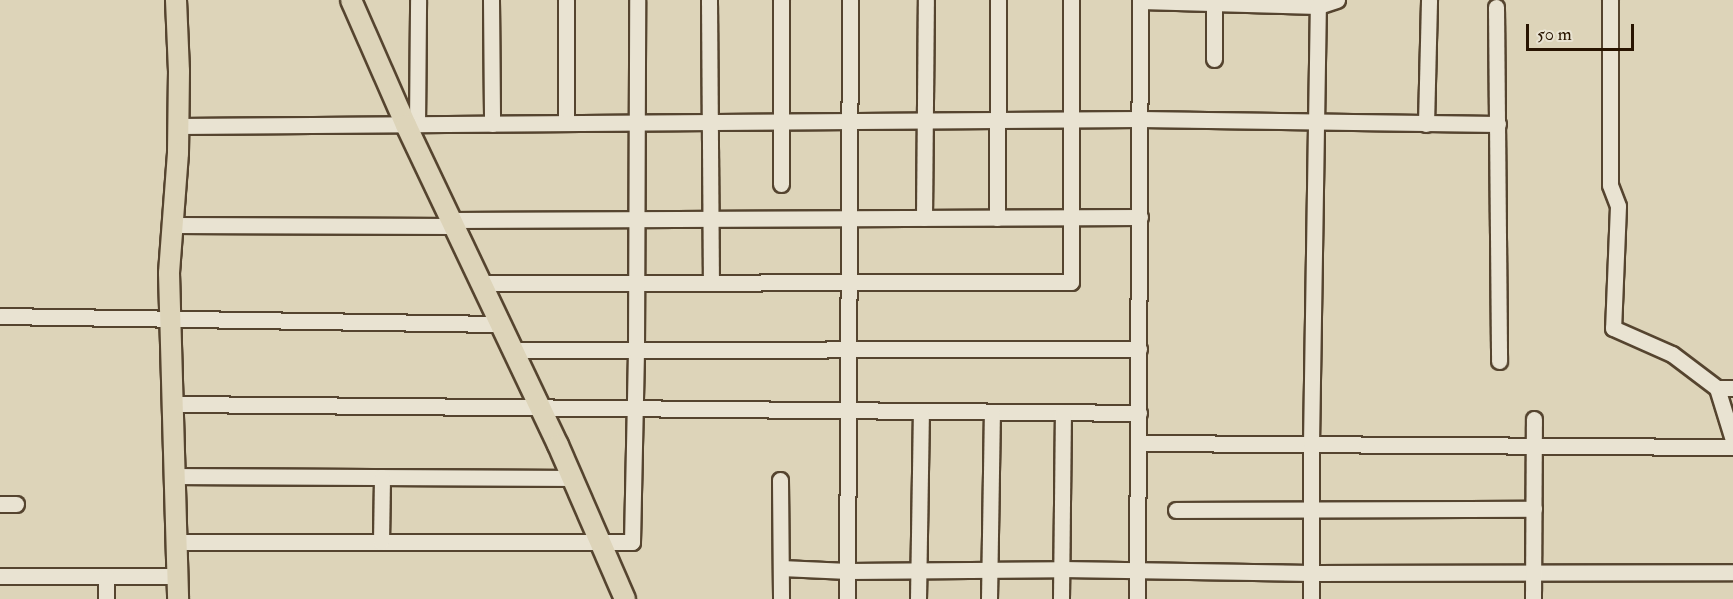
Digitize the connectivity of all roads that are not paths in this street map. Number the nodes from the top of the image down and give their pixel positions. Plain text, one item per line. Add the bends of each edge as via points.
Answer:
1 (176, 0) edge
2 (351, 0) edge
3 (418, 0) edge
4 (491, 0) edge
5 (566, 0) edge
6 (636, 0) edge
7 (709, 0) edge
8 (781, 0) edge
9 (850, 0) edge
10 (926, 0) edge
11 (998, 0) edge
12 (1071, 0) edge
13 (1140, 0) edge
14 (1337, 0) edge
15 (1429, 0) edge
16 (1610, 0) edge
17 (1214, 2) edge
18 (1286, 3) edge
19 (1318, 6) junction
20 (1496, 7) dead end
21 (1214, 59) dead end
22 (1071, 119) junction
23 (1140, 119) junction
24 (998, 120) junction
25 (849, 121) junction
26 (924, 121) junction
27 (710, 122) junction
28 (781, 122) junction
29 (566, 123) junction
30 (637, 123) junction
31 (492, 124) junction
32 (1316, 124) junction
33 (1426, 124) junction
34 (1498, 124) junction
35 (412, 125) junction
36 (178, 126) junction
37 (781, 184) dead end
38 (1071, 217) junction
39 (1140, 217) junction
40 (849, 218) junction
41 (924, 218) junction
42 (998, 218) junction
43 (637, 219) junction
44 (711, 219) junction
45 (453, 223) junction
46 (173, 225) junction
47 (711, 282) junction
48 (849, 282) junction
49 (481, 283) junction
50 (636, 283) junction
51 (0, 316) edge
52 (172, 317) junction
53 (500, 324) junction
54 (513, 350) junction
55 (849, 350) junction
56 (1139, 350) junction
57 (636, 351) junction
58 (1499, 361) dead end
59 (1717, 388) junction
60 (1733, 388) edge
61 (174, 404) junction
62 (540, 408) junction
63 (636, 408) junction
64 (848, 410) junction
65 (921, 411) junction
66 (992, 412) junction
67 (1063, 412) junction
68 (1139, 413) junction
69 (1534, 419) dead end
70 (1733, 440) edge
71 (1139, 443) junction
72 (1311, 444) junction
73 (1534, 446) junction
74 (1733, 447) edge
75 (175, 476) junction
76 (382, 477) junction
77 (572, 478) junction
78 (780, 480) dead end
79 (0, 504) edge
80 (16, 504) dead end
81 (1312, 509) junction
82 (1534, 509) junction
83 (1176, 510) dead end
84 (177, 542) junction
85 (381, 542) junction
86 (600, 542) junction
87 (781, 568) junction
88 (1061, 569) junction
89 (918, 570) junction
90 (989, 570) junction
91 (848, 571) junction
92 (1138, 572) junction
93 (1733, 572) edge
94 (1311, 573) junction
95 (1534, 573) junction
96 (0, 576) edge
97 (106, 576) junction
98 (177, 576) junction
99 (106, 599) edge
100 (177, 599) edge
101 (625, 599) edge
102 (781, 599) edge
103 (847, 599) edge
104 (918, 599) edge
105 (989, 599) edge
106 (1061, 599) edge
107 (1137, 599) edge
108 (1311, 599) edge
109 (1533, 599) edge

1 - 36 main road
2 - 35 main road
3 - 35 street
4 - 31 street
5 - 29 street
6 - 30 street
7 - 27 street
8 - 28 street
9 - 25 street
10 - 26 street
11 - 24 street
12 - 22 street
13 - 17 street
13 - 23 street
14 - 19 street
15 - 33 street
16 - 59 street via 1610,185 1618,206 1613,328 1672,354
17 - 18 street
17 - 21 street
18 - 19 street
19 - 32 street
20 - 34 street
22 - 23 street
22 - 24 street
22 - 38 street
23 - 32 street
23 - 39 street
24 - 26 street
24 - 42 street
25 - 26 street
25 - 28 street
25 - 40 street
26 - 41 street
27 - 28 street
27 - 30 street
27 - 44 street
28 - 37 street
29 - 30 street
29 - 31 street
30 - 43 street
31 - 35 street
32 - 33 street
32 - 72 street
33 - 34 street
34 - 58 street
35 - 36 street
35 - 45 main road
36 - 46 main road
38 - 39 street
38 - 42 street
38 - 48 street via 1071,282
39 - 56 street
40 - 41 street
40 - 44 street
40 - 48 street
41 - 42 street
43 - 44 street
43 - 45 street
43 - 50 street
44 - 47 street
45 - 46 street
45 - 49 main road
46 - 52 main road via 169,273
47 - 48 street
47 - 50 street
48 - 55 street
49 - 50 street
49 - 53 main road
50 - 57 street
51 - 52 street
52 - 53 street
52 - 61 main road
53 - 54 main road
54 - 57 street
54 - 62 main road
55 - 56 street
55 - 57 street
55 - 64 street
56 - 68 street
57 - 63 street
59 - 60 street
59 - 70 street
61 - 62 street
61 - 75 main road
62 - 63 street
62 - 77 main road
63 - 64 street
63 - 86 street via 632,542
64 - 65 street
64 - 91 street
65 - 66 street
65 - 89 street
66 - 67 street
66 - 90 street
67 - 68 street
67 - 88 street
68 - 71 street
69 - 73 street
71 - 72 street
71 - 92 street
72 - 73 street
72 - 81 street
73 - 74 street
73 - 82 street
75 - 76 street
75 - 84 main road
76 - 77 street
76 - 85 street
77 - 86 main road
78 - 87 street
79 - 80 street
81 - 82 street
81 - 83 street
81 - 94 street
82 - 95 street
84 - 85 street
84 - 98 main road
85 - 86 street
86 - 101 main road
87 - 91 street
87 - 102 street
88 - 90 street
88 - 92 street
88 - 106 street
89 - 90 street
89 - 91 street
89 - 104 street
90 - 105 street
91 - 103 street
92 - 94 street
92 - 107 street
93 - 95 street
94 - 95 street
94 - 108 street
95 - 109 street
96 - 97 street
97 - 98 street
97 - 99 street
98 - 100 main road

